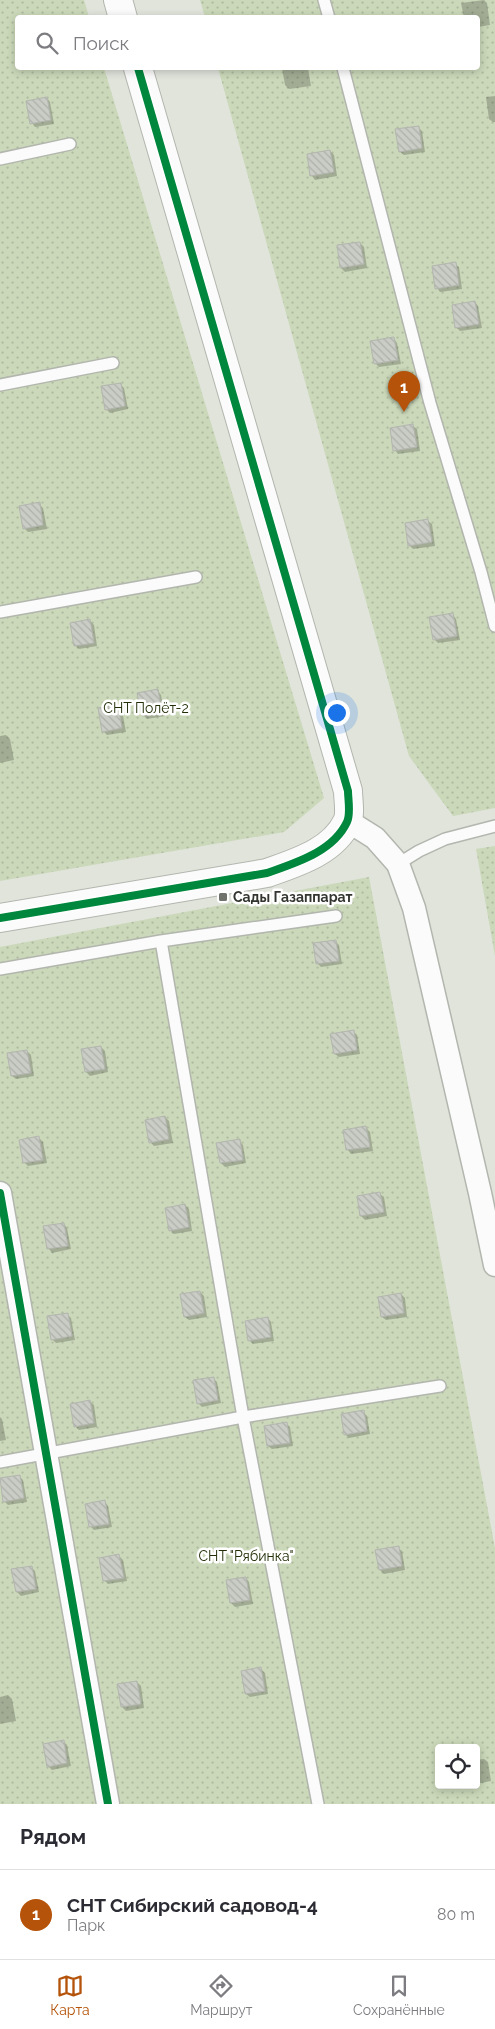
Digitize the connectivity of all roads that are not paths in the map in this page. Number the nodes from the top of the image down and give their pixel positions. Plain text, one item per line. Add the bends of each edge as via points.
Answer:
1 (118, 0) edge
2 (324, 0) edge
3 (122, 15) edge
4 (328, 15) edge
5 (139, 70) edge
6 (344, 70) edge
7 (70, 144) dead end
8 (0, 158) edge
9 (113, 363) dead end
10 (0, 385) edge
11 (196, 577) dead end
12 (0, 612) edge
13 (495, 626) edge
14 (348, 821) junction
15 (495, 826) edge
16 (398, 864) junction
17 (336, 916) dead end
18 (0, 918) edge
19 (162, 941) junction
20 (0, 969) edge
21 (0, 1193) edge
22 (495, 1265) edge
23 (440, 1386) dead end
24 (243, 1417) junction
25 (45, 1453) junction
26 (0, 1462) edge
27 (108, 1804) edge
28 (318, 1804) edge

1 - 3 street
2 - 4 lane
5 - 14 street via 348,791
6 - 13 lane via 430,403
7 - 8 lane
9 - 10 lane
11 - 12 lane
14 - 16 street via 375,838
14 - 18 street via 331,843 306,859 267,873
15 - 16 lane via 445,838
16 - 22 street via 414,908
17 - 19 lane
19 - 20 lane
19 - 24 lane
21 - 25 street
23 - 24 lane
24 - 25 lane
24 - 28 lane
25 - 26 lane
25 - 27 street

